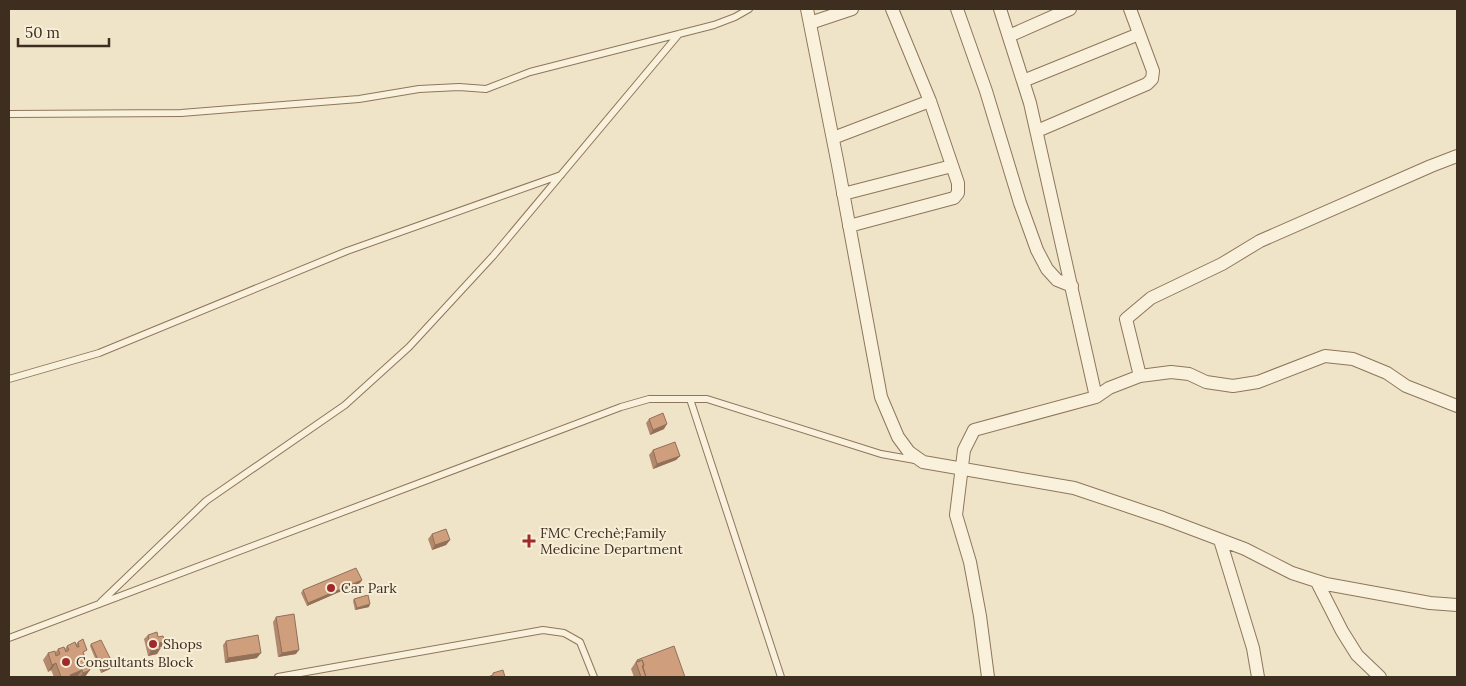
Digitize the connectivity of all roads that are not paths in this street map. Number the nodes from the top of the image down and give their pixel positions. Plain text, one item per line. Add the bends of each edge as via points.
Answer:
1 (749, 9) edge
2 (807, 9) edge
3 (852, 9) edge
4 (892, 9) edge
5 (957, 9) edge
6 (1000, 9) edge
7 (1070, 9) edge
8 (1130, 9) edge
9 (810, 23) junction
10 (679, 34) junction
11 (1139, 34) junction
12 (1009, 36) junction
13 (1023, 81) junction
14 (930, 101) junction
15 (9, 114) edge
16 (1037, 131) junction
17 (833, 138) junction
18 (1457, 156) edge
19 (952, 166) junction
20 (562, 174) junction
21 (843, 194) junction
22 (849, 226) junction
23 (1072, 286) junction
24 (1140, 376) junction
25 (9, 379) edge
26 (1096, 397) junction
27 (690, 399) junction
28 (1457, 406) edge
29 (923, 462) junction
30 (961, 468) junction
31 (1220, 540) junction
32 (1317, 582) junction
33 (99, 604) junction
34 (1457, 605) edge
35 (9, 638) edge
36 (278, 677) edge
37 (594, 677) edge
38 (781, 677) edge
39 (988, 677) edge
40 (1258, 677) edge
41 (1380, 677) edge

1 - 10 lane via 714,25
2 - 9 street
3 - 9 street
4 - 14 street
5 - 23 street via 1036,250 1046,269 1057,280
6 - 12 street
7 - 12 street
8 - 11 street
9 - 17 street
10 - 15 lane via 530,72 486,89 419,89 359,99 181,113
10 - 20 lane
11 - 13 street
11 - 16 street via 1153,71 1152,80
12 - 13 street
13 - 16 street
14 - 17 street
14 - 19 street
16 - 23 street
17 - 21 street
18 - 24 street via 1260,241 1222,264 1151,298 1126,319
19 - 21 street
19 - 22 street via 958,183 958,193 954,198
20 - 25 lane via 347,251 99,353
20 - 33 lane via 493,256 409,347 345,406 206,501
21 - 22 street
22 - 29 street via 881,397 898,436 909,452
23 - 26 street
24 - 26 street via 1109,388
24 - 28 street via 1171,372 1233,386 1258,382 1326,356 1354,359 1387,373 1406,386
26 - 30 street via 974,430 964,450
27 - 29 lane via 707,399 881,454
27 - 33 lane via 649,399 621,407
27 - 38 lane
29 - 30 street
30 - 31 street via 1074,488
30 - 39 street via 956,515 970,562
31 - 32 street
31 - 40 street via 1253,648
32 - 34 street via 1430,604
32 - 41 street via 1357,655
33 - 35 lane
36 - 37 lane via 543,630 564,633 580,642

